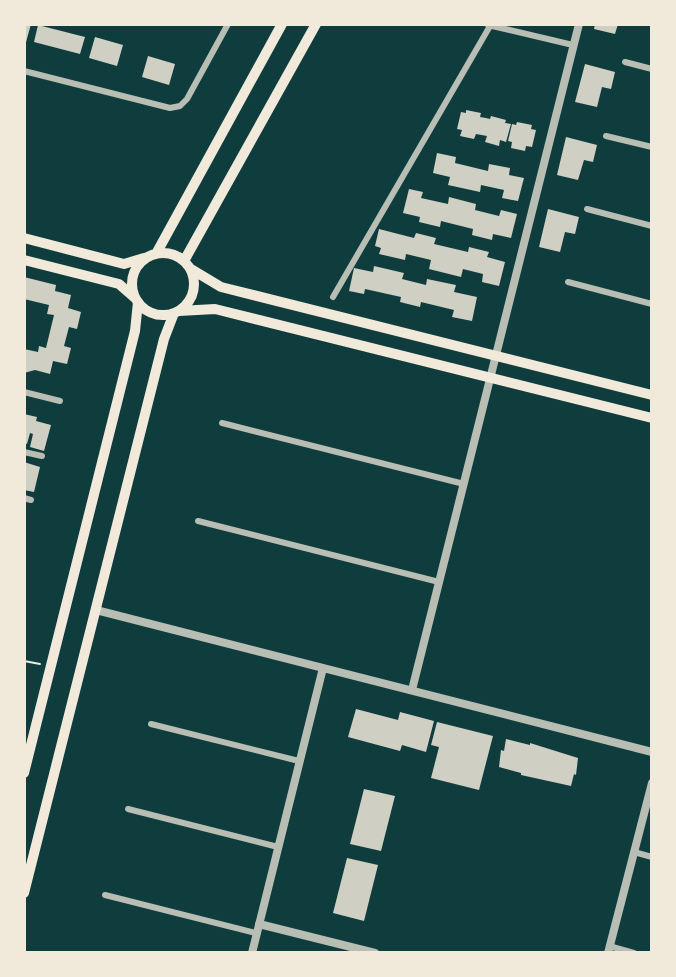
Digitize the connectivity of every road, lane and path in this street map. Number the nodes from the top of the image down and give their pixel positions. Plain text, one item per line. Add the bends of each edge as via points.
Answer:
1 (228, 24) edge
2 (282, 24) edge
3 (316, 24) edge
4 (579, 24) edge
5 (488, 25) edge
6 (573, 45) junction
7 (625, 62) dead end
8 (652, 69) edge
9 (24, 71) edge
10 (606, 136) dead end
11 (652, 148) edge
12 (587, 209) dead end
13 (652, 226) edge
14 (24, 238) edge
15 (152, 255) junction
16 (24, 260) edge
17 (188, 265) junction
18 (568, 282) dead end
19 (334, 297) dead end
20 (137, 301) junction
21 (652, 304) edge
22 (177, 312) junction
23 (497, 356) junction
24 (492, 378) junction
25 (24, 392) edge
26 (652, 395) edge
27 (60, 401) dead end
28 (652, 418) edge
29 (222, 423) dead end
30 (24, 452) edge
31 (42, 456) dead end
32 (464, 484) junction
33 (198, 521) dead end
34 (439, 582) junction
35 (96, 610) junction
36 (24, 660) edge
37 (51, 667) junction
38 (323, 668) junction
39 (412, 690) junction
40 (151, 724) dead end
41 (652, 752) edge
42 (299, 761) junction
43 (24, 773) edge
44 (652, 783) edge
45 (128, 809) dead end
46 (278, 847) junction
47 (634, 852) junction
48 (652, 857) edge
49 (24, 894) edge
50 (106, 895) dead end
51 (259, 923) junction
52 (256, 933) junction
53 (609, 949) edge
54 (252, 953) edge
55 (376, 953) edge
56 (634, 953) edge

1 - 9 street via 180,106 170,108
2 - 15 main road
3 - 17 main road
4 - 6 street
5 - 6 street
5 - 19 street
6 - 23 street
7 - 8 street
10 - 11 street
12 - 13 street
14 - 15 main road via 124,264
15 - 17 main road via 166,253
15 - 20 main road via 133,276
16 - 20 main road via 119,284
17 - 22 main road via 193,293
17 - 23 main road via 221,287
18 - 21 street
20 - 22 main road via 154,314
20 - 37 main road via 135,331
22 - 24 main road via 215,309
22 - 35 main road via 164,339
23 - 24 street
23 - 26 main road
24 - 28 main road
24 - 32 street
25 - 27 street
29 - 32 street
30 - 31 street
32 - 34 street
33 - 34 street
34 - 39 street
35 - 38 street
35 - 49 main road
36 - 37 path
37 - 43 main road
38 - 39 street
38 - 42 street
39 - 41 street
40 - 42 street
42 - 46 street
44 - 47 street
45 - 46 street
46 - 51 street
47 - 48 street
47 - 53 street
50 - 52 street
51 - 52 street
51 - 55 street
52 - 54 street
53 - 56 street

